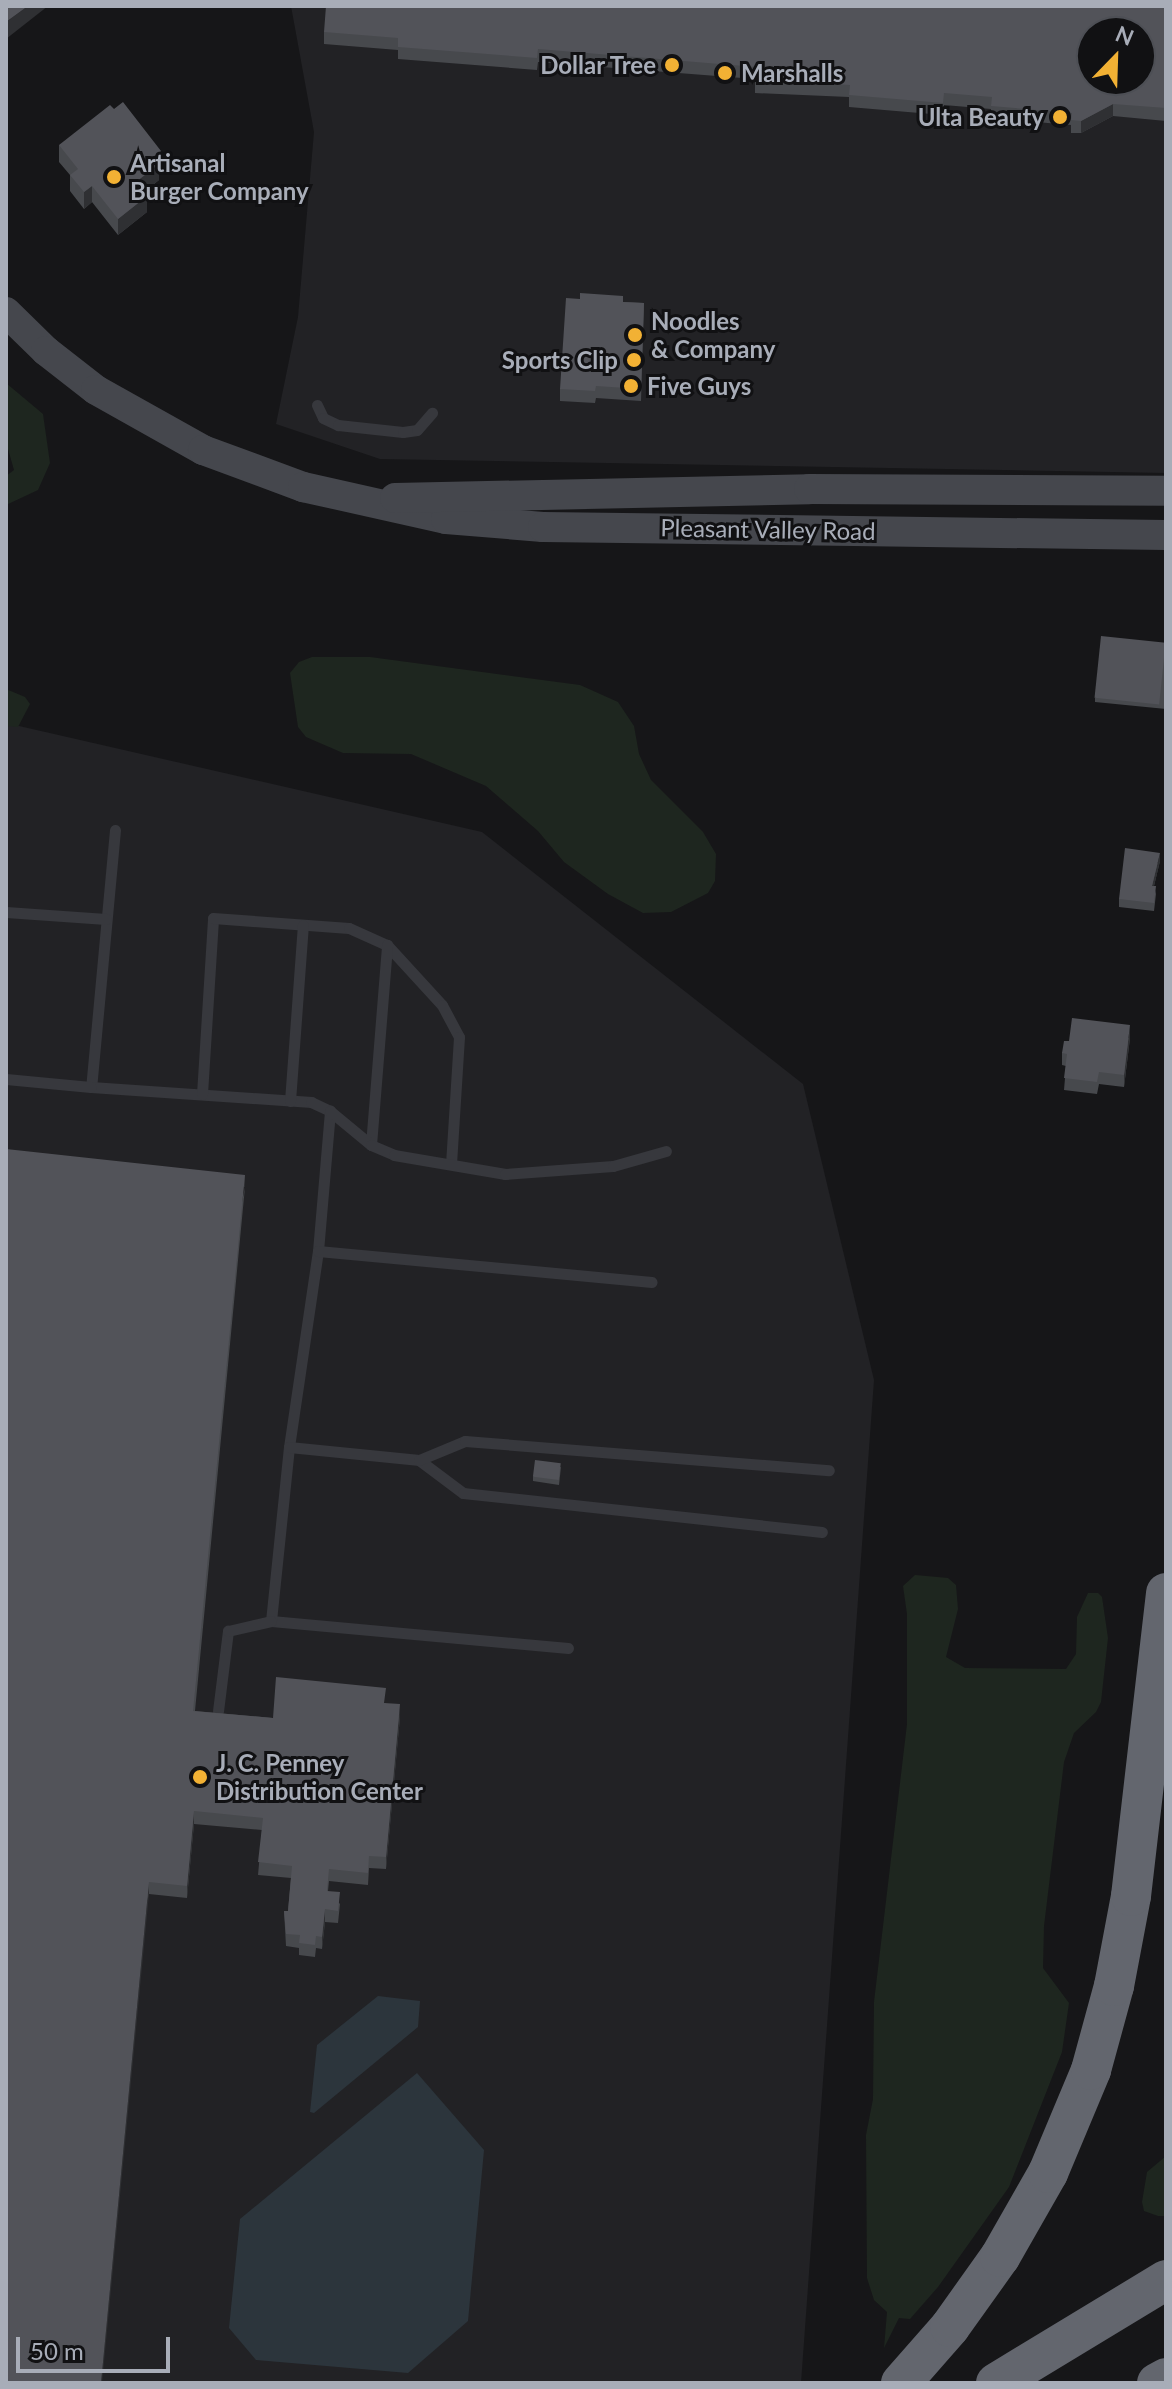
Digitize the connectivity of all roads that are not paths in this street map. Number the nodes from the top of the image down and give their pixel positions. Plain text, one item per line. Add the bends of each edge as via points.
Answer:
1 (6, 312) edge
2 (317, 405) dead end
3 (432, 413) dead end
4 (851, 489) junction
5 (882, 489) junction
6 (1166, 491) edge
7 (373, 500) junction
8 (851, 530) junction
9 (882, 531) junction
10 (1166, 535) edge
11 (115, 830) dead end
12 (6, 912) edge
13 (106, 919) junction
14 (303, 925) junction
15 (387, 945) junction
16 (6, 1079) edge
17 (91, 1087) junction
18 (202, 1094) junction
19 (290, 1101) junction
20 (330, 1111) junction
21 (371, 1145) junction
22 (666, 1151) dead end
23 (451, 1164) junction
24 (318, 1251) junction
25 (652, 1282) dead end
26 (289, 1447) junction
27 (419, 1460) junction
28 (829, 1470) dead end
29 (822, 1532) dead end
30 (1166, 1593) edge
31 (271, 1621) junction
32 (568, 1648) dead end
33 (218, 1711) edge
34 (1166, 2280) edge
35 (1166, 2378) edge
36 (901, 2383) edge
37 (996, 2383) edge
38 (1157, 2383) edge

1 - 7 main road, Pleasant Valley Road via 76,375 177,437 273,478
2 - 3 lane via 323,418 338,425 403,432 417,430
4 - 5 main road, Pleasant Valley Road
4 - 7 main road, Pleasant Valley Road via 446,494
4 - 8 main road
5 - 6 main road, Pleasant Valley Road
5 - 9 main road
7 - 8 main road, Pleasant Valley Road via 446,519 543,527
8 - 9 main road, Pleasant Valley Road
9 - 10 main road, Pleasant Valley Road
11 - 13 lane
12 - 13 lane
13 - 17 lane
14 - 15 lane via 349,928
14 - 18 lane via 213,918
14 - 19 lane
15 - 21 lane
15 - 23 lane via 442,1005 459,1037
16 - 17 lane
17 - 18 lane
18 - 19 lane
19 - 20 lane via 311,1102
20 - 21 lane
20 - 24 lane
21 - 23 lane via 394,1155
22 - 23 lane via 613,1166 562,1171 505,1174
24 - 25 lane
24 - 26 lane
26 - 27 lane
26 - 31 lane
27 - 28 lane via 465,1441
27 - 29 lane via 463,1493
30 - 36 highway via 1131,1896 1091,2070 1048,2173 1000,2257
31 - 32 lane
31 - 33 lane via 228,1631
34 - 37 highway
35 - 38 highway

